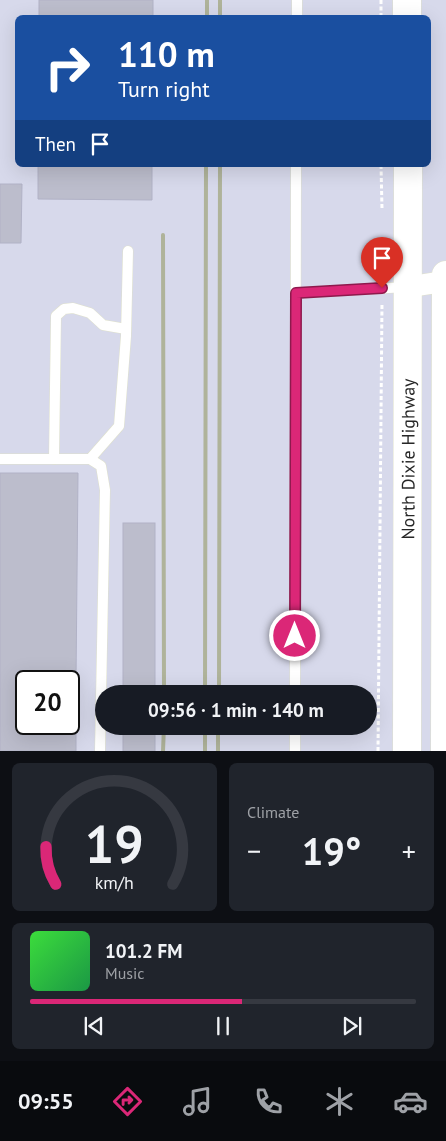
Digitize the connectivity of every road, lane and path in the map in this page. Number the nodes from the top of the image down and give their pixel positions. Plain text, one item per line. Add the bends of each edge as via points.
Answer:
1 (297, 0) edge
2 (381, 0) edge
3 (407, 0) edge
4 (297, 15) edge
5 (381, 15) edge
6 (407, 15) edge
7 (296, 167) edge
8 (381, 167) edge
9 (408, 167) edge
10 (382, 214) dead end
11 (128, 251) dead end
12 (446, 275) edge
13 (446, 282) edge
14 (395, 288) junction
15 (296, 293) junction
16 (126, 328) junction
17 (0, 458) edge
18 (90, 458) junction
19 (54, 459) junction
20 (295, 685) edge
21 (295, 735) edge
22 (100, 751) edge
23 (295, 751) edge
24 (378, 751) edge
25 (408, 751) edge
26 (445, 751) edge

1 - 4 lane
2 - 5 path
3 - 6 main road
7 - 15 lane
8 - 10 path
9 - 14 main road, North Dixie Highway
11 - 16 lane
12 - 13 main road
13 - 14 street
13 - 26 main road
14 - 15 lane
14 - 24 path
14 - 25 main road, North Dixie Highway
15 - 20 lane
16 - 18 lane via 119,426
16 - 19 lane via 103,325 90,312 73,308 64,309 56,316
17 - 19 lane
18 - 19 lane
18 - 22 lane via 101,466 105,490
21 - 23 lane

